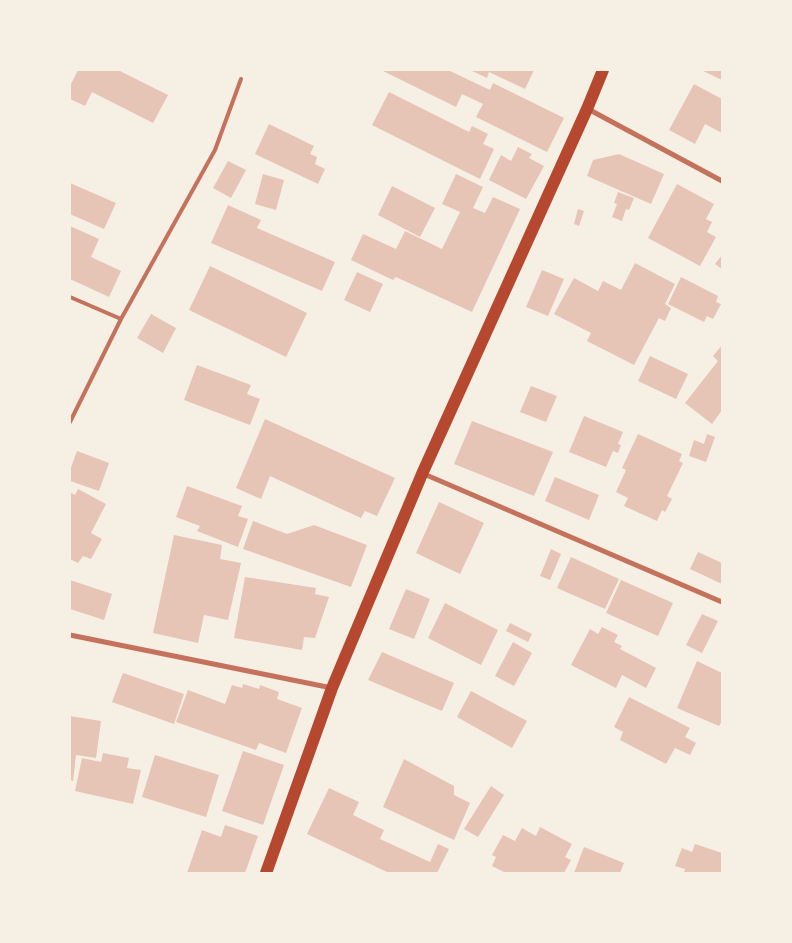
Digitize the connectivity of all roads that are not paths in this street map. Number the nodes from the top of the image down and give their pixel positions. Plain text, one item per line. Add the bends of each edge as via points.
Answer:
1 (603, 70) edge
2 (240, 79) dead end
3 (587, 109) junction
4 (722, 181) edge
5 (70, 297) edge
6 (121, 319) junction
7 (70, 422) edge
8 (422, 474) junction
9 (722, 602) edge
10 (70, 635) edge
11 (332, 688) junction
12 (266, 873) edge

1 - 3 main road
2 - 6 lane via 215,150
3 - 4 street
3 - 8 main road
5 - 6 lane
6 - 7 lane
8 - 9 street
8 - 11 main road
10 - 11 street
11 - 12 main road

